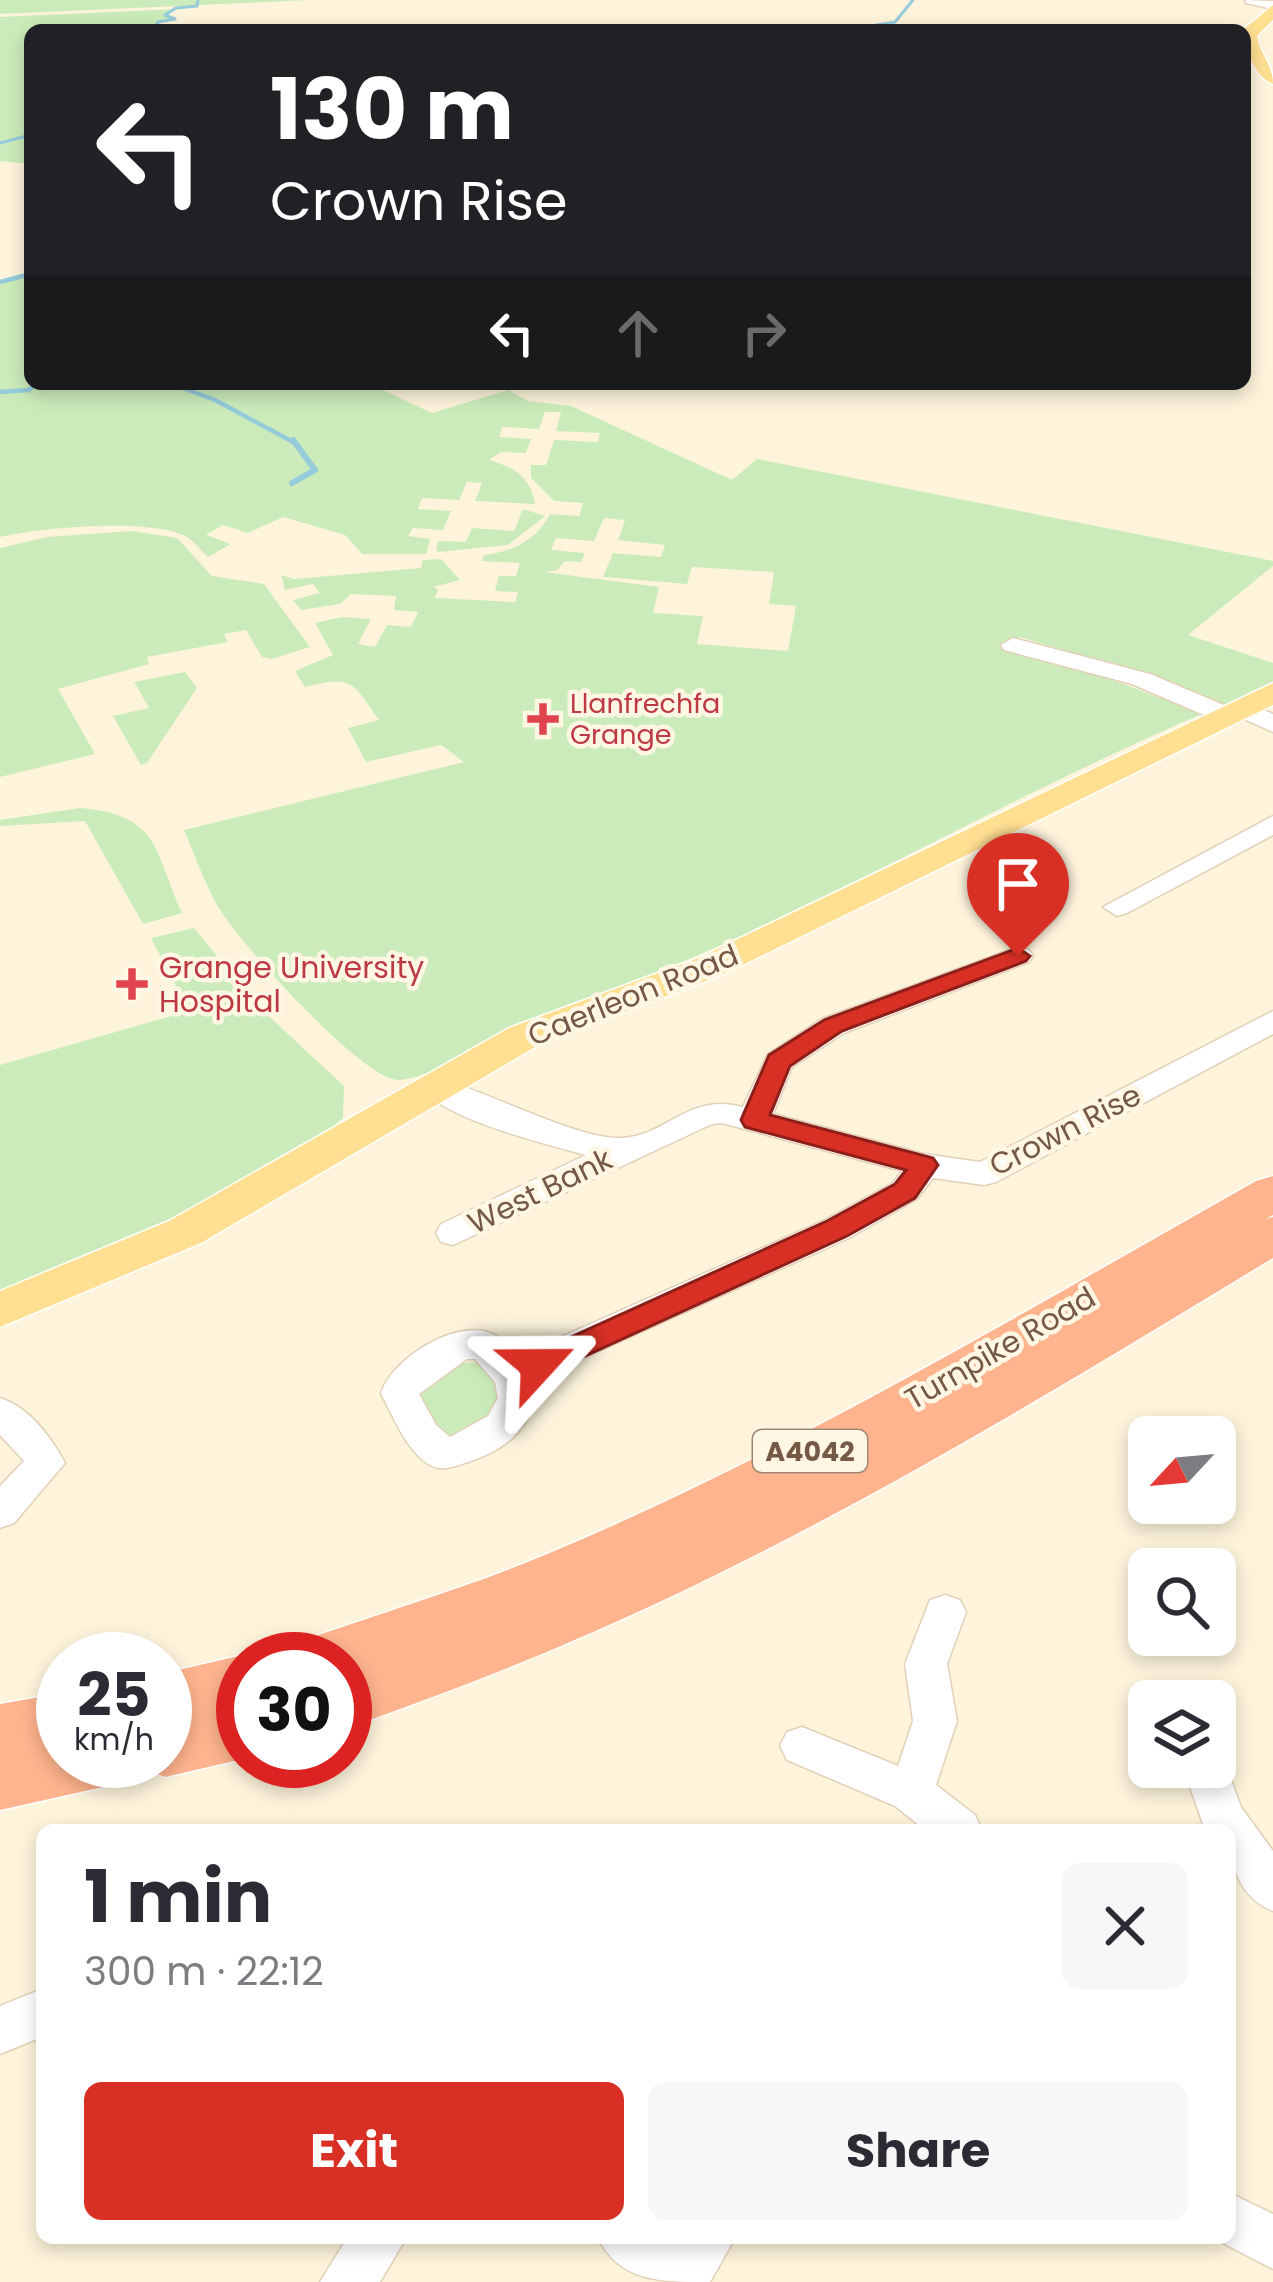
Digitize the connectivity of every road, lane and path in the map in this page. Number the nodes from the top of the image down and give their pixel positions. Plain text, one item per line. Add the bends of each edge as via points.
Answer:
1 (1250, 0) edge
2 (1273, 8) edge
3 (1251, 32) edge
4 (1251, 49) edge
5 (1273, 79) edge
6 (1013, 645) dead end
7 (1254, 711) edge
8 (1273, 824) edge
9 (1117, 907) dead end
10 (1018, 956) dead end
11 (1273, 1022) edge
12 (437, 1088) junction
13 (754, 1120) junction
14 (627, 1149) junction
15 (924, 1165) junction
16 (1273, 1192) edge
17 (453, 1233) dead end
18 (1273, 1235) edge
19 (0, 1310) edge
20 (514, 1373) dead end
21 (0, 1412) edge
22 (0, 1512) edge
23 (945, 1612) dead end
24 (372, 1644) edge
25 (372, 1692) edge
26 (36, 1725) edge
27 (0, 1732) edge
28 (802, 1746) dead end
29 (36, 1774) edge
30 (0, 1781) edge
31 (1212, 1788) edge
32 (911, 1792) junction
33 (951, 1824) edge
34 (1227, 1824) edge
35 (1236, 1837) edge
36 (1273, 1889) edge
37 (36, 2015) edge
38 (0, 2030) edge
39 (1236, 2222) edge
40 (1273, 2243) edge
41 (376, 2244) edge
42 (631, 2244) edge
43 (705, 2244) edge
44 (347, 2282) edge
45 (678, 2282) edge

1 - 2 street
2 - 3 main road
4 - 5 main road
6 - 7 street
7 - 12 main road, Caerleon Road via 1092,778 709,967 524,1037
8 - 9 street
10 - 13 street via 833,1026 778,1061
11 - 15 street, Crown Rise via 984,1174
12 - 14 street via 471,1107
12 - 19 main road, Caerleon Road via 185,1232
13 - 14 street, Crown Rise via 703,1113
13 - 15 street, Crown Rise
14 - 17 street, West Bank
15 - 20 street via 905,1191 837,1228
16 - 24 highway, Turnpike Road / A4042 via 721,1498 546,1582
18 - 25 highway, Turnpike Road / A4042 via 753,1532 561,1623
21 - 22 street via 46,1463
23 - 32 street via 926,1664 935,1721
26 - 27 highway
28 - 32 street
29 - 30 highway
31 - 34 street
32 - 33 street
35 - 36 street
37 - 38 street
39 - 40 street
41 - 44 street
42 - 45 street
43 - 45 street

